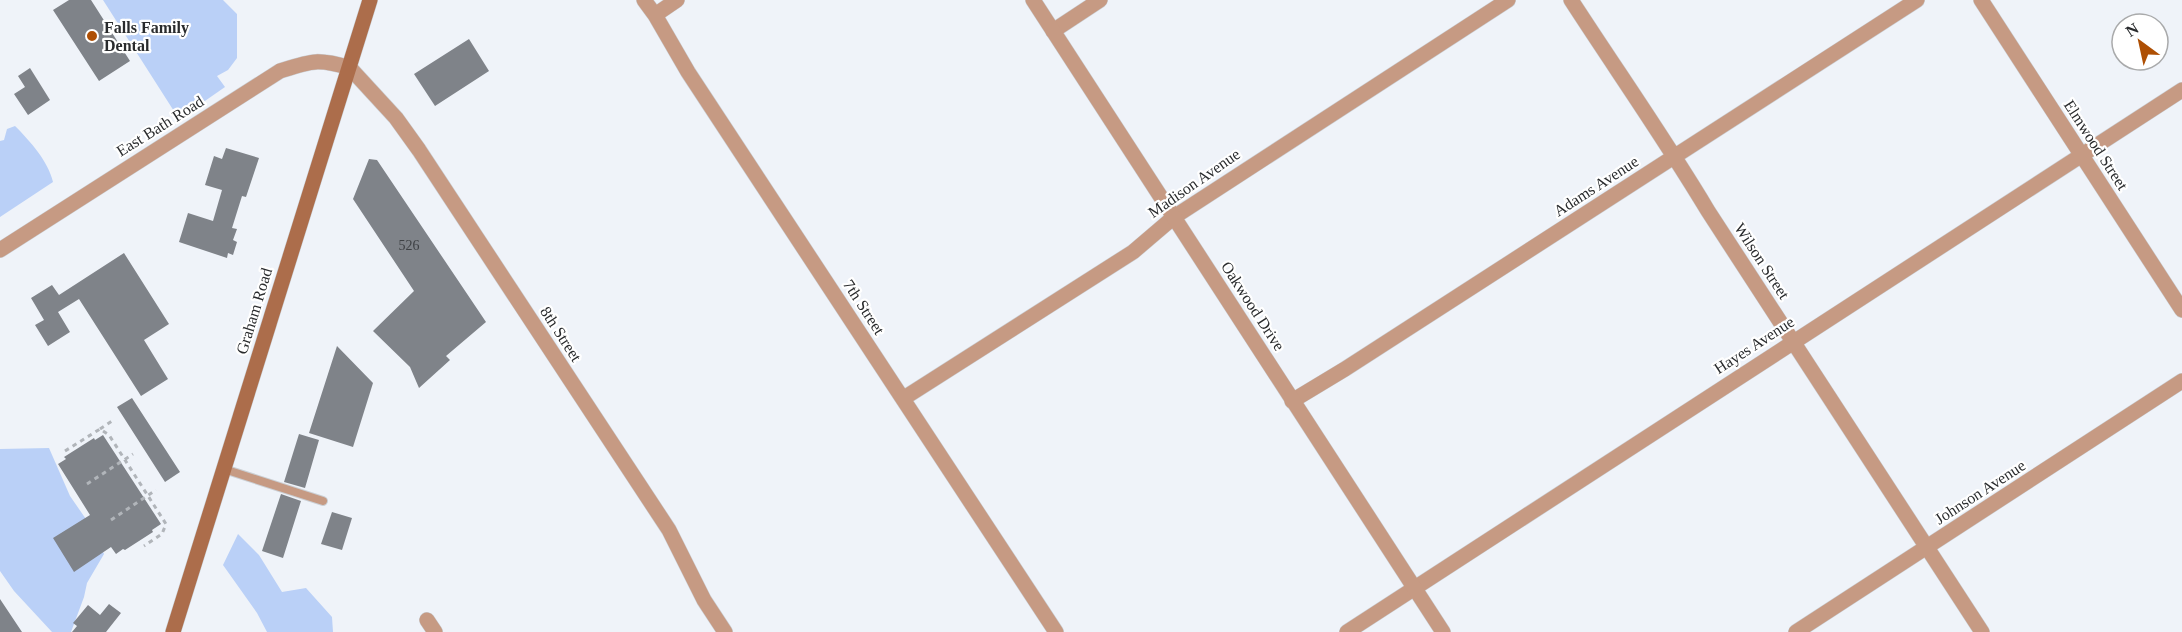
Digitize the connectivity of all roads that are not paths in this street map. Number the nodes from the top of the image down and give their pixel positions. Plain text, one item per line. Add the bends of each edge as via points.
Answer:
1 (370, 0) edge
2 (644, 0) edge
3 (677, 0) edge
4 (1033, 0) edge
5 (1100, 0) edge
6 (1508, 0) edge
7 (1571, 0) edge
8 (1917, 0) edge
9 (1981, 0) edge
10 (656, 15) junction
11 (1053, 31) junction
12 (350, 68) junction
13 (2182, 90) edge
14 (2080, 156) junction
15 (1675, 157) junction
16 (1173, 216) junction
17 (0, 250) edge
18 (2182, 310) edge
19 (1793, 342) junction
20 (2182, 381) edge
21 (903, 399) junction
22 (1292, 400) junction
23 (224, 469) junction
24 (323, 501) dead end
25 (1927, 548) junction
26 (1415, 588) junction
27 (173, 632) edge
28 (725, 632) edge
29 (1056, 632) edge
30 (1347, 632) edge
31 (1443, 632) edge
32 (1796, 632) edge
33 (1982, 632) edge

1 - 12 main road, Graham Road
2 - 10 street, 7th Street
3 - 10 street
4 - 11 street, Oakwood Drive
5 - 11 street
6 - 16 street, Madison Avenue
7 - 15 street, Wilson Street
8 - 15 street, Adams Avenue
9 - 14 street, Elmwood Street
10 - 21 street, 7th Street via 688,72
11 - 16 street, Oakwood Drive
12 - 17 street, East Bath Road via 313,61 280,71
12 - 23 main road, Graham Road
12 - 28 street, 8th Street via 396,118 418,150 669,530 704,600
13 - 14 street, Hayes Avenue
14 - 18 street, Elmwood Street
14 - 19 street, Hayes Avenue
15 - 19 street, Wilson Street
15 - 22 street, Adams Avenue
16 - 21 street, Madison Avenue via 1133,252
16 - 22 street, Oakwood Drive
19 - 25 street, Wilson Street
19 - 26 street, Hayes Avenue
20 - 25 street, Johnson Avenue
21 - 29 street, 7th Street
22 - 26 street, Oakwood Drive
23 - 24 lane
23 - 27 main road, Graham Road
25 - 32 street, Johnson Avenue
25 - 33 street, Wilson Street
26 - 30 street, Hayes Avenue
26 - 31 street, Oakwood Drive

